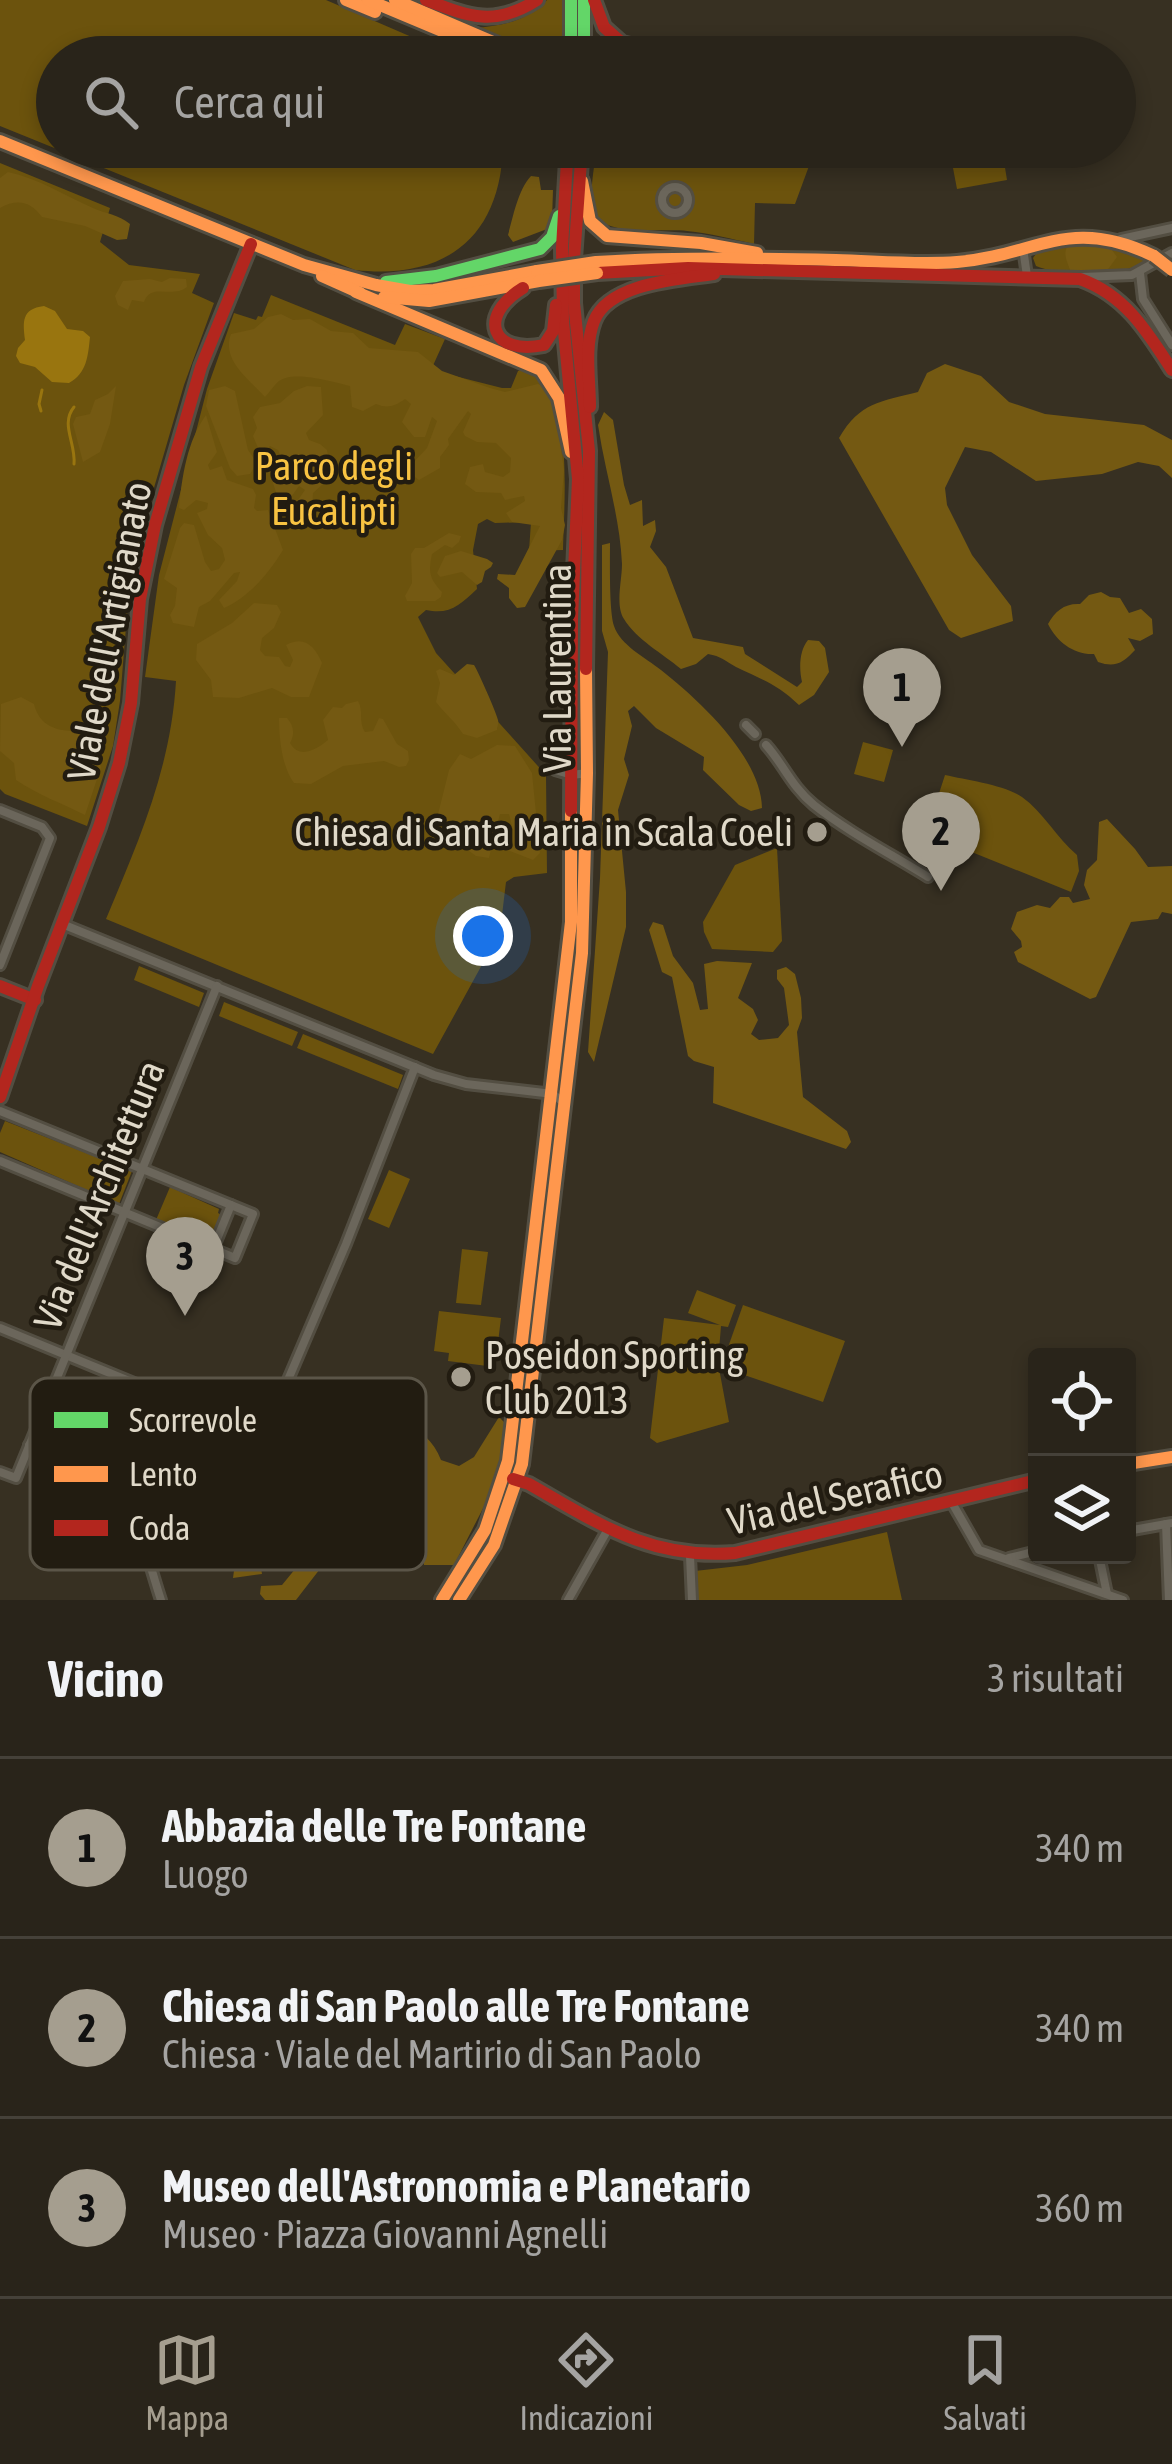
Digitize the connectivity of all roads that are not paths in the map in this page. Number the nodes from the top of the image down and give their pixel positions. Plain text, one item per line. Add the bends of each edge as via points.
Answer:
1 (346, 0) edge
2 (368, 0) edge
3 (395, 0) edge
4 (426, 0) edge
5 (537, 0) edge
6 (571, 0) edge
7 (584, 0) edge
8 (594, 0) edge
9 (430, 36) edge
10 (454, 36) edge
11 (478, 36) edge
12 (571, 36) edge
13 (584, 36) edge
14 (611, 36) edge
15 (0, 141) edge
16 (36, 156) edge
17 (66, 168) edge
18 (567, 168) edge
19 (580, 168) edge
20 (580, 175) junction
21 (565, 202) junction
22 (1172, 228) edge
23 (1118, 239) junction
24 (251, 244) junction
25 (562, 248) junction
26 (1023, 248) junction
27 (1172, 253) edge
28 (789, 259) junction
29 (881, 267) junction
30 (596, 268) junction
31 (1172, 270) edge
32 (735, 271) junction
33 (1140, 273) junction
34 (538, 276) junction
35 (1027, 276) junction
36 (1050, 277) junction
37 (355, 285) junction
38 (1172, 345) edge
39 (1172, 370) edge
40 (590, 452) junction
41 (578, 479) junction
42 (746, 725) dead end
43 (755, 734) dead end
44 (766, 745) dead end
45 (555, 770) dead end
46 (580, 774) junction
47 (0, 810) edge
48 (928, 878) dead end
49 (62, 924) junction
50 (0, 965) edge
51 (0, 986) edge
52 (218, 986) junction
53 (34, 1000) junction
54 (415, 1067) junction
55 (553, 1094) junction
56 (0, 1097) edge
57 (566, 1106) junction
58 (0, 1112) edge
59 (0, 1160) edge
60 (142, 1168) junction
61 (548, 1187) junction
62 (231, 1205) junction
63 (126, 1212) junction
64 (213, 1249) junction
65 (0, 1328) edge
66 (67, 1355) junction
67 (57, 1378) edge
68 (123, 1378) edge
69 (289, 1378) edge
70 (29, 1445) edge
71 (1172, 1457) edge
72 (1136, 1463) edge
73 (0, 1472) edge
74 (511, 1479) junction
75 (1028, 1482) edge
76 (951, 1501) junction
77 (1169, 1524) edge
78 (608, 1528) junction
79 (1136, 1530) edge
80 (1028, 1553) edge
81 (690, 1556) junction
82 (1006, 1558) junction
83 (1101, 1564) edge
84 (151, 1570) edge
85 (1107, 1594) junction
86 (161, 1600) edge
87 (442, 1600) edge
88 (459, 1600) edge
89 (568, 1600) edge
90 (692, 1600) edge
91 (1123, 1600) edge
92 (1169, 1600) edge

1 - 9 main road
2 - 10 main road
3 - 11 main road
4 - 5 main road via 490,19
6 - 12 main road
7 - 13 main road
8 - 14 main road
15 - 16 main road
17 - 24 main road
18 - 21 main road, Via Laurentina
19 - 20 main road, Via Laurentina
20 - 28 main road via 588,217 607,236
20 - 40 main road, Via Laurentina via 574,304
21 - 25 main road, Via Laurentina
21 - 37 main road via 550,240 535,251 410,281
22 - 23 street
23 - 26 main road via 1069,236
23 - 31 main road, bridge
24 - 37 main road
24 - 49 main road, Viale dell'Artigianato via 201,367 152,540 127,734
25 - 34 main road via 552,334 539,347 517,348 499,334 496,310
25 - 41 main road, Via Laurentina
26 - 29 main road
26 - 35 street
27 - 33 street
28 - 29 main road
28 - 30 main road via 660,257
29 - 32 main road
29 - 35 main road
30 - 32 main road
30 - 34 main road, bridge
32 - 40 main road via 627,292 602,306 592,335
33 - 36 street
33 - 38 street via 1142,299
34 - 37 main road via 425,291
35 - 36 main road
36 - 39 main road via 1107,290 1138,318
37 - 41 main road via 541,370 554,383
40 - 46 main road, Via Laurentina
41 - 46 main road, Via Laurentina via 572,619
42 - 43 street
44 - 48 street via 814,805
45 - 46 street
46 - 55 main road, Via Laurentina
46 - 57 main road, Via Laurentina via 583,934
47 - 50 street via 42,827 50,841
49 - 52 street
49 - 53 main road, Viale dell'Artigianato
51 - 53 main road
52 - 54 street
52 - 60 street, Via dell'Architettura
53 - 56 main road, Viale dell'Artigianato
54 - 55 street via 466,1084
54 - 69 street
55 - 57 street
55 - 61 main road, Via Laurentina
57 - 61 main road, Via Laurentina
58 - 60 street
59 - 63 street
60 - 62 street
60 - 63 street, Via dell'Architettura
61 - 74 main road, Via Laurentina
62 - 64 street
62 - 64 street via 253,1214 235,1258
63 - 64 street
63 - 66 street, Via dell'Architettura
65 - 66 street
66 - 67 street, Via dell'Architettura
66 - 68 street
70 - 73 street, Via dell'Architettura via 16,1478
71 - 72 main road
74 - 78 main road, Via del Serafico
74 - 87 main road, Via Laurentina
74 - 88 main road, Via Laurentina via 494,1545
75 - 76 main road, Via del Serafico
76 - 81 main road, Via del Serafico via 736,1553
76 - 82 street via 980,1550
77 - 79 street
77 - 92 street
78 - 81 main road, Via del Serafico
78 - 89 street
80 - 82 street
81 - 90 street
82 - 85 street
83 - 85 street
84 - 86 street
85 - 91 street

